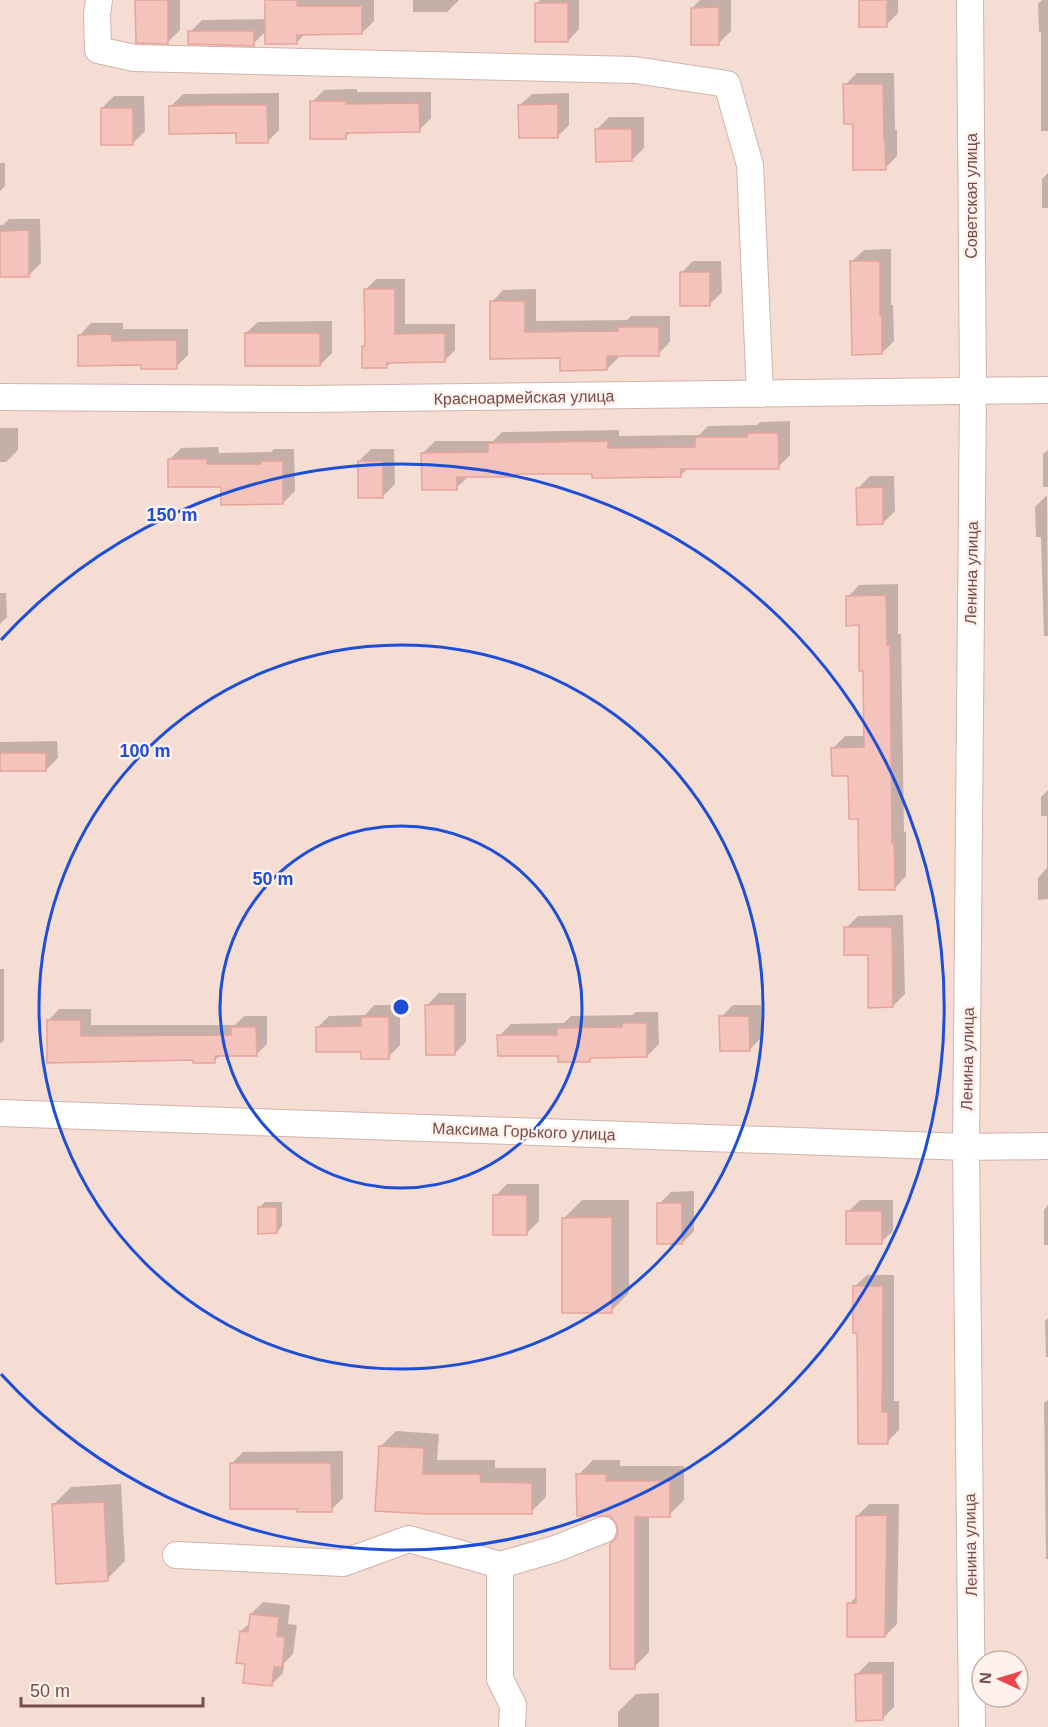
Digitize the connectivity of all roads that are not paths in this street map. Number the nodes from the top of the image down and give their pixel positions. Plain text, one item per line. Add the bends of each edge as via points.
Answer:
1 (99, 0) edge
2 (970, 0) edge
3 (1048, 390) edge
4 (973, 391) junction
5 (760, 394) junction
6 (0, 397) edge
7 (0, 1113) edge
8 (1048, 1146) edge
9 (966, 1147) junction
10 (603, 1530) dead end
11 (176, 1555) dead end
12 (500, 1565) junction
13 (512, 1727) edge
14 (972, 1727) edge

1 - 5 street via 98,50 134,58 636,70 727,84 750,165
2 - 4 street, Советская улица
3 - 4 street, Красноармейская улица
4 - 5 street, Красноармейская улица
4 - 9 street, Ленина улица
5 - 6 street, Красноармейская улица via 305,399
7 - 9 street, Максима Горького улица
8 - 9 street, Максима Горького улица
9 - 14 street, Ленина улица
10 - 12 street
11 - 12 street via 343,1563 409,1539
12 - 13 street via 500,1679 513,1705

